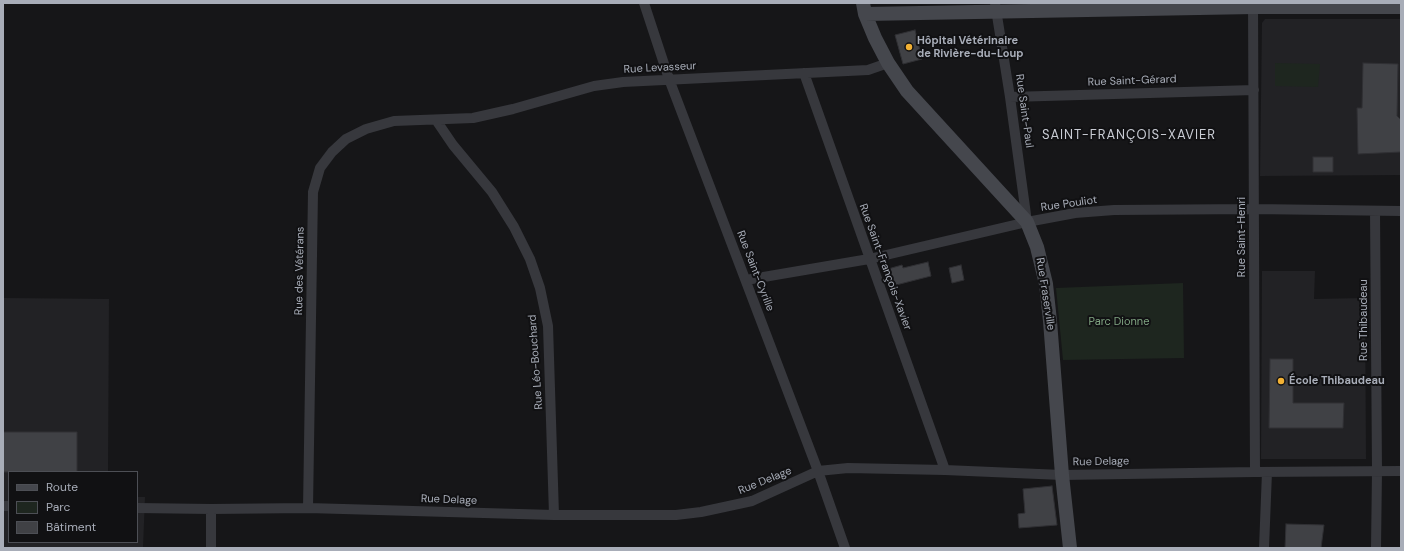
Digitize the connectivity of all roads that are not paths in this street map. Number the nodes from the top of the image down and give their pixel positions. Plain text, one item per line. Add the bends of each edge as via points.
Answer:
1 (644, 3) edge
2 (1253, 5) edge
3 (996, 7) edge
4 (1401, 7) edge
5 (864, 8) edge
6 (888, 63) junction
7 (804, 73) junction
8 (669, 79) junction
9 (1254, 90) junction
10 (1010, 97) junction
11 (436, 120) junction
12 (1254, 209) junction
13 (1375, 211) junction
14 (1401, 211) edge
15 (1026, 222) junction
16 (869, 259) junction
17 (746, 280) junction
18 (945, 470) junction
19 (818, 471) junction
20 (1377, 471) junction
21 (1401, 471) edge
22 (1255, 472) junction
23 (1267, 472) junction
24 (1062, 475) junction
25 (138, 508) edge
26 (308, 508) junction
27 (211, 509) junction
28 (554, 515) junction
29 (211, 548) edge
30 (844, 548) edge
31 (1070, 548) edge
32 (1264, 548) edge
33 (1376, 548) edge

1 - 8 street, Rue Saint-Cyrille
2 - 3 main road
2 - 4 main road
2 - 9 street, Rue Saint-Henri
3 - 5 main road
3 - 10 street, Rue Saint-Paul
5 - 6 main road, Rue Fraserville
6 - 7 street, Rue Levasseur via 868,70
6 - 15 main road, Rue Fraserville via 907,91
7 - 8 street, Rue Levasseur
7 - 16 street, Rue Saint-François-Xavier
8 - 11 street, Rue Levasseur via 594,86 513,110 473,118
8 - 17 street, Rue Saint-Cyrille
9 - 10 street, Rue Saint-Gérard
9 - 12 street, Rue Saint-Henri
10 - 15 street, Rue Saint-Paul
11 - 26 street, Rue des Vétérans via 394,121 366,129 346,139 320,168 313,192
11 - 28 street, Rue Léo-Bouchard via 492,192 514,227 530,259 540,288 548,326
12 - 13 street, Rue Pouliot
12 - 15 street, Rue Pouliot via 1114,210 1075,213
12 - 22 street, Rue Saint-Henri
13 - 14 street, Rue Pouliot
13 - 20 street, Rue Thibaudeau
15 - 16 street, Rue Pouliot
15 - 24 main road, Rue Fraserville via 1037,247 1046,284
16 - 17 street, Rue Pouliot
16 - 18 street, Rue Saint-François-Xavier
17 - 19 street, Rue Saint-Cyrille
18 - 19 street, Rue Delage via 848,468
18 - 24 street, Rue Delage
19 - 28 street, Rue Delage via 752,501 701,512 676,516
19 - 30 street, Rue Saint-Cyrille
20 - 21 street, Rue Delage
20 - 23 street, Rue Delage
20 - 33 street, Rue Thibaudeau
22 - 23 street, Rue Delage
22 - 24 street, Rue Delage
23 - 32 street
24 - 31 main road, Rue Fraserville
25 - 27 street, Rue Delage
26 - 27 street, Rue Delage
26 - 28 street, Rue Delage
27 - 29 street

